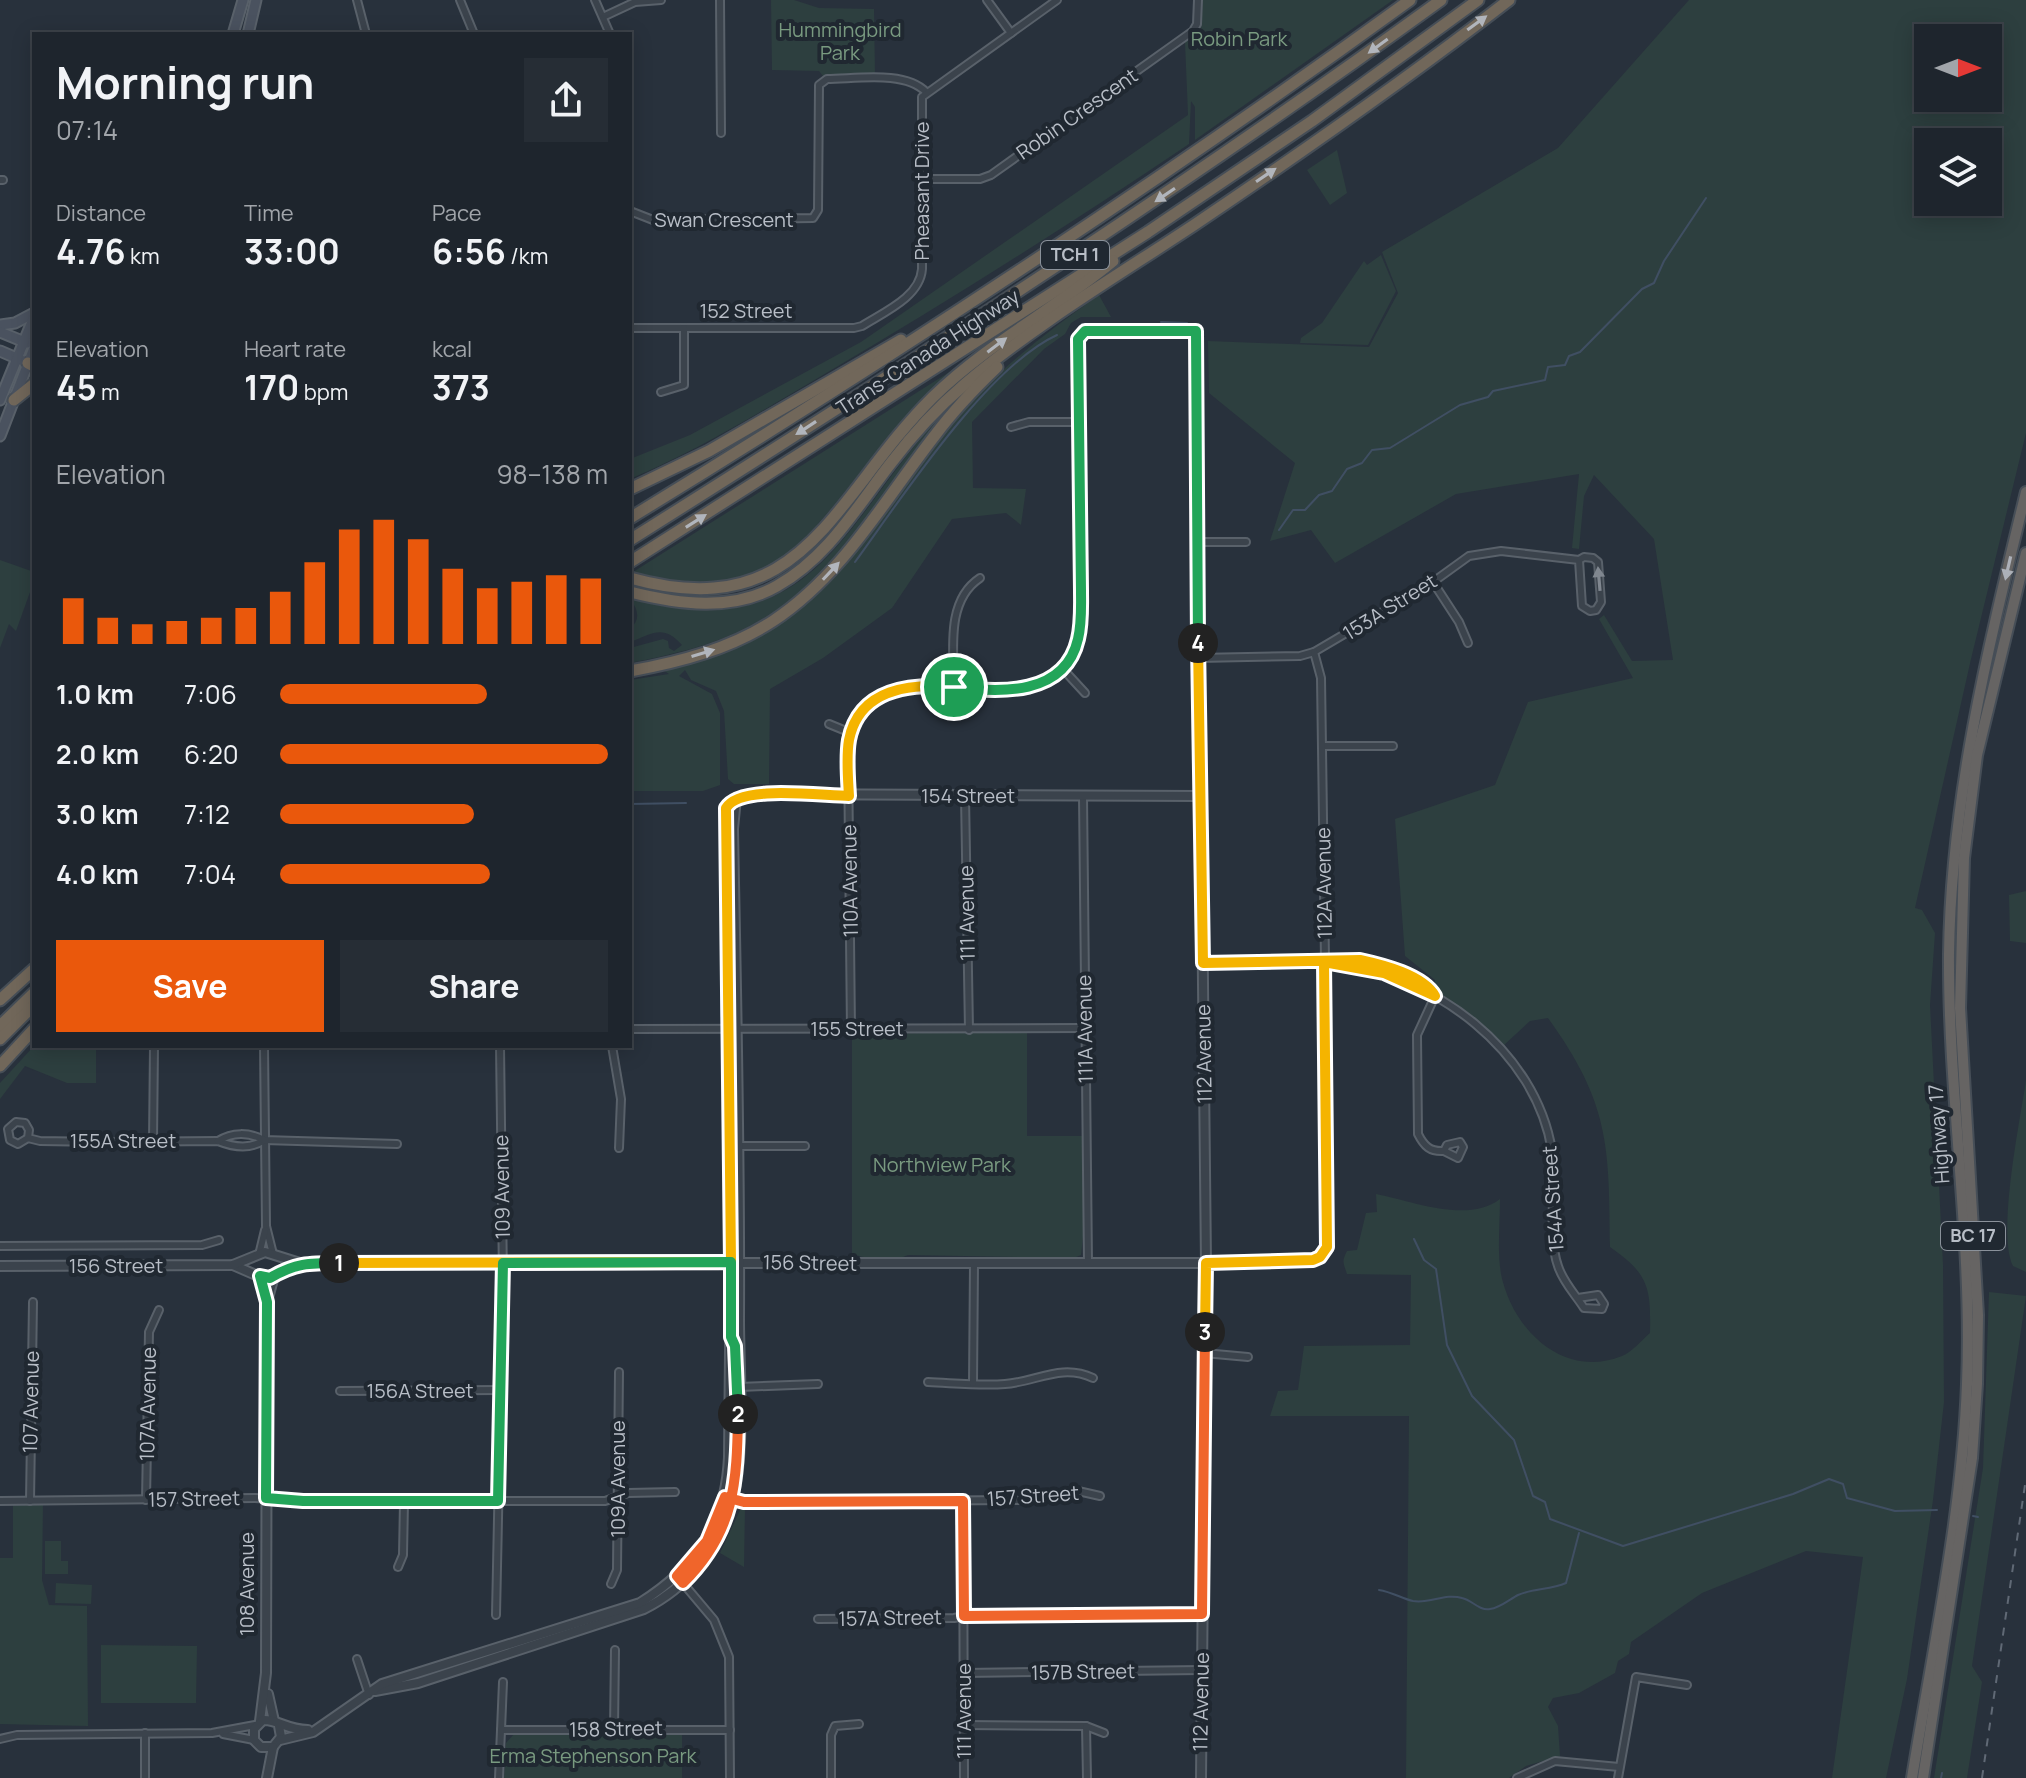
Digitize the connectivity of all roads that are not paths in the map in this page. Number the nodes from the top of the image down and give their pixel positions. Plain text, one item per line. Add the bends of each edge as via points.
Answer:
1 (243, 0) edge
2 (256, 0) edge
3 (357, 0) edge
4 (460, 0) edge
5 (595, 0) edge
6 (661, 0) edge
7 (720, 0) edge
8 (987, 0) edge
9 (1057, 0) edge
10 (1198, 0) edge
11 (1410, 0) edge
12 (1441, 0) edge
13 (1478, 0) edge
14 (1509, 0) edge
15 (605, 16) junction
16 (236, 32) edge
17 (248, 32) edge
18 (365, 32) edge
19 (473, 32) edge
20 (609, 32) edge
21 (1011, 33) junction
22 (926, 92) junction
23 (721, 133) dead end
24 (922, 179) junction
25 (632, 212) edge
26 (1148, 232) junction
27 (999, 284) junction
28 (1062, 313) junction
29 (32, 316) edge
30 (32, 319) edge
31 (0, 325) edge
32 (862, 326) joint
33 (632, 328) edge
34 (684, 328) junction
35 (1196, 331) joint
36 (0, 332) edge
37 (22, 341) junction
38 (32, 346) edge
39 (0, 351) edge
40 (16, 357) junction
41 (31, 364) edge
42 (0, 371) edge
43 (32, 386) edge
44 (4, 390) junction
45 (661, 392) dead end
46 (0, 400) edge
47 (14, 400) junction
48 (1079, 422) junction
49 (1011, 427) dead end
50 (0, 436) edge
51 (632, 488) edge
52 (2026, 492) edge
53 (632, 517) edge
54 (632, 539) edge
55 (1196, 542) junction
56 (1246, 542) dead end
57 (2026, 553) edge
58 (1579, 560) junction
59 (632, 561) edge
60 (980, 578) dead end
61 (634, 579) edge
62 (1433, 582) junction
63 (632, 592) edge
64 (1468, 643) dead end
65 (1314, 652) junction
66 (1198, 658) junction
67 (1062, 668) junction
68 (632, 671) edge
69 (954, 687) junction
70 (1085, 693) dead end
71 (829, 724) dead end
72 (851, 733) junction
73 (1323, 746) junction
74 (1393, 746) dead end
75 (849, 796) junction
76 (965, 796) junction
77 (1083, 796) junction
78 (1200, 796) junction
79 (1328, 962) junction
80 (1203, 963) junction
81 (32, 971) edge
82 (32, 995) edge
83 (1435, 996) junction
84 (0, 1000) edge
85 (32, 1007) edge
86 (0, 1026) edge
87 (1085, 1028) junction
88 (632, 1029) edge
89 (732, 1029) junction
90 (851, 1030) junction
91 (969, 1030) junction
92 (32, 1031) edge
93 (0, 1039) edge
94 (154, 1048) edge
95 (264, 1048) edge
96 (500, 1048) edge
97 (612, 1048) edge
98 (0, 1066) edge
99 (28, 1138) dead end
100 (264, 1140) junction
101 (153, 1141) junction
102 (218, 1141) junction
103 (397, 1144) dead end
104 (734, 1146) junction
105 (805, 1146) dead end
106 (619, 1148) dead end
107 (1444, 1151) dead end
108 (266, 1226) junction
109 (219, 1240) dead end
110 (0, 1246) edge
111 (258, 1256) junction
112 (275, 1256) junction
113 (1320, 1257) joint
114 (735, 1262) junction
115 (300, 1263) junction
116 (503, 1263) junction
117 (1088, 1263) junction
118 (1206, 1263) junction
119 (974, 1264) junction
120 (233, 1265) junction
121 (0, 1266) edge
122 (276, 1274) junction
123 (258, 1275) junction
124 (1578, 1298) dead end
125 (33, 1302) dead end
126 (267, 1302) junction
127 (159, 1310) dead end
128 (731, 1337) junction
129 (1204, 1353) junction
130 (1248, 1357) dead end
131 (619, 1372) dead end
132 (1093, 1378) dead end
133 (928, 1382) dead end
134 (973, 1383) junction
135 (818, 1384) dead end
136 (739, 1387) junction
137 (501, 1390) junction
138 (340, 1391) dead end
139 (675, 1492) dead end
140 (1100, 1496) dead end
141 (266, 1498) junction
142 (729, 1498) junction
143 (617, 1499) junction
144 (146, 1500) junction
145 (0, 1501) edge
146 (30, 1501) junction
147 (498, 1501) junction
148 (963, 1501) junction
149 (404, 1502) junction
150 (398, 1567) dead end
151 (680, 1580) junction
152 (611, 1584) dead end
153 (1202, 1614) junction
154 (496, 1615) dead end
155 (964, 1616) junction
156 (818, 1619) dead end
157 (615, 1650) dead end
158 (357, 1659) dead end
159 (1202, 1670) junction
160 (266, 1673) junction
161 (964, 1673) junction
162 (503, 1682) dead end
163 (1687, 1685) dead end
164 (372, 1693) junction
165 (258, 1723) junction
166 (277, 1723) junction
167 (859, 1724) dead end
168 (964, 1725) junction
169 (322, 1726) junction
170 (1086, 1726) junction
171 (614, 1729) junction
172 (501, 1730) junction
173 (730, 1730) junction
174 (145, 1733) junction
175 (212, 1733) junction
176 (1104, 1733) dead end
177 (0, 1739) edge
178 (258, 1743) junction
179 (276, 1744) junction
180 (1619, 1767) junction
181 (145, 1778) edge
182 (265, 1778) edge
183 (499, 1778) edge
184 (730, 1778) edge
185 (831, 1778) edge
186 (964, 1778) edge
187 (1087, 1778) edge
188 (1201, 1778) edge
189 (1517, 1778) edge
190 (1618, 1778) edge
191 (1912, 1778) edge
192 (1923, 1778) edge

1 - 16 main road
2 - 17 main road
3 - 18 street
4 - 19 street
5 - 15 street
6 - 15 street via 635,2
7 - 23 street
8 - 21 street
9 - 21 street, Pheasant Drive
10 - 24 street, Robin Crescent via 1193,31 991,175
11 - 27 highway
12 -> 54 highway, Trans-Canada Highway / TCH 1 via 1086,249
13 - 26 highway, Trans-Canada Highway / TCH 1
28 -> 14 highway via 1323,136
15 - 20 street
21 - 22 street, Pheasant Drive
22 - 24 street, Pheasant Drive via 921,103
22 - 25 street, Swan Crescent via 894,79 827,79 819,85 818,210 813,218 653,220
24 - 32 street, Pheasant Drive via 920,282
59 -> 26 highway, Trans-Canada Highway / TCH 1
61 -> 26 highway via 691,589 726,588 789,562 819,536 934,397
27 - 51 highway via 709,451
27 - 53 highway
28 - 63 highway via 940,406 834,539 796,574 761,593 723,602 680,602
68 -> 28 highway via 739,640 794,605 852,548 964,400
29 - 31 main road
30 - 37 main road
32 - 34 street, 152 Street
33 - 34 street, 152 Street
34 - 45 street via 684,385
35 - 48 street via 1080,334
35 - 55 street, 112 Avenue
36 - 37 main road
37 - 38 main road
37 - 40 main road
39 - 40 main road
40 - 41 main road
40 - 44 main road
41 - 47 main road
42 - 44 main road
43 - 47 highway
44 - 46 main road
47 - 50 main road
48 - 49 street
48 - 67 street via 1081,626 1073,655
52 -> 191 highway, Highway 17 / BC 17 via 1977,701 1953,858 1949,1009 1968,1315 1967,1385 1947,1564
55 - 56 street
55 - 66 street, 112 Avenue
57 - 192 highway, Highway 17 / BC 17 via 1977,755 1964,858 1960,1008 1978,1315 1977,1384 1970,1473
58 -> 58 street via 1582,606 1593,611 1601,602 1598,562 1591,557
58 - 62 street, 153A Street via 1489,551 1454,564
60 - 69 street via 966,589 957,609
62 - 64 street
62 - 65 street, 153A Street
65 - 66 street, 153A Street
65 - 73 street, 112A Avenue via 1321,678
66 - 78 street, 112 Avenue
67 - 69 street via 1022,690
67 - 70 street
69 - 72 street, 110A Avenue via 900,687 861,714
71 - 72 street
72 - 75 street, 110A Avenue
73 - 74 street
73 - 79 street, 112A Avenue
75 - 76 street, 154 Street
75 - 89 street, 154 Street via 750,794 727,806
75 - 90 street, 110A Avenue
76 - 77 street, 154 Street
76 - 91 street, 111 Avenue
77 - 78 street, 154 Street
77 - 87 street, 111A Avenue
78 - 80 street, 112 Avenue
79 - 80 street, 154A Street
79 - 83 street, 154A Street via 1384,973
79 - 113 street, 112A Avenue via 1329,1238
80 - 118 street, 112 Avenue
81 - 84 highway
82 - 86 highway
83 - 107 street via 1417,1035 1418,1134 1424,1145
83 - 124 street, 154A Street via 1493,1040 1536,1099 1552,1152 1557,1265
85 - 93 highway
87 - 91 street, 155 Street
87 - 117 street, 111A Avenue
88 - 89 street, 155 Street
89 - 90 street, 155 Street
89 - 104 street
90 - 91 street, 155 Street
92 - 98 highway
94 - 101 street
95 - 100 street
96 - 116 street, 109 Avenue
97 - 106 street via 621,1099
99 - 101 street, 155A Street
100 - 102 street, 155A Street via 251,1147
100 - 102 street, 155A Street via 237,1134
100 - 103 street, 155A Street
100 - 108 street
101 - 102 street, 155A Street
104 - 105 street
104 - 114 street
108 - 111 street
108 - 112 street
109 - 110 street, 156 Street via 202,1245
111 - 112 street, 156 Street
111 - 120 street, 156 Street
111 - 123 street, 108 Avenue via 253,1266
112 - 115 street, 156 Street
112 - 122 street, 108 Avenue
113 - 118 street, 156 Street
114 - 116 street, 156 Street
114 - 119 street, 156 Street
114 - 128 street
114 - 136 street
115 - 116 street, 156 Street
115 - 122 street, 156 Street
116 - 137 street, 109 Avenue
117 - 118 street, 156 Street
117 - 119 street, 156 Street
118 - 129 street, 112 Avenue
119 - 134 street
120 - 121 street, 156 Street
120 - 123 street, 156 Street
122 - 123 street, 156 Street
122 - 126 street, 108 Avenue
123 - 126 street, 108 Avenue
125 - 146 street, 107 Avenue
126 - 141 street, 108 Avenue
127 - 144 street, 107A Avenue via 149,1332
128 - 136 street
128 - 142 street
129 - 130 street
129 - 153 street, 112 Avenue
131 - 143 street, 109A Avenue
132 - 134 street via 1058,1372 1011,1384
133 - 134 street
135 - 136 street
136 - 142 street via 737,1465
137 - 138 street, 156A Street
137 - 147 street, 109 Avenue
139 - 143 street, 157 Street via 628,1493
140 - 148 street, 157 Street via 1078,1491
141 - 144 street, 157 Street
141 - 149 street, 157 Street
141 - 160 street, 108 Avenue
142 - 148 street, 157 Street
142 - 151 street via 715,1543
143 - 147 street, 157 Street
143 - 152 street, 109A Avenue via 617,1570
144 - 146 street, 157 Street
145 - 146 street, 157 Street
147 - 149 street, 157 Street
147 - 154 street, 109 Avenue
148 - 155 street, 111 Avenue
149 - 150 street
151 - 164 street via 657,1602 627,1616
151 - 173 street via 724,1639 731,1666
153 - 155 street, 157A Street
153 - 159 street, 112 Avenue
155 - 156 street, 157A Street
155 - 161 street, 111 Avenue
157 - 171 street
158 - 164 street
159 - 161 street, 157B Street
159 - 188 street, 112 Avenue
160 - 165 street, 108 Avenue
160 - 166 street, 108 Avenue
161 - 168 street, 111 Avenue
162 - 172 street
163 - 180 street via 1636,1677
164 - 169 street
165 - 166 street
165 - 175 street
165 - 178 street, 108 Avenue
166 - 169 street via 308,1730
166 - 179 street, 108 Avenue
167 - 185 street via 835,1726
168 - 170 street
168 - 186 street, 111 Avenue
169 - 179 street
170 - 176 street
170 - 187 street
171 - 172 street, 158 Street
171 - 173 street, 158 Street
172 - 183 street
173 - 184 street
174 - 175 street
174 - 177 street
174 - 181 street
175 - 178 street
178 - 179 street
178 - 182 street
179 - 182 street
180 - 189 street via 1555,1761
180 - 190 street

